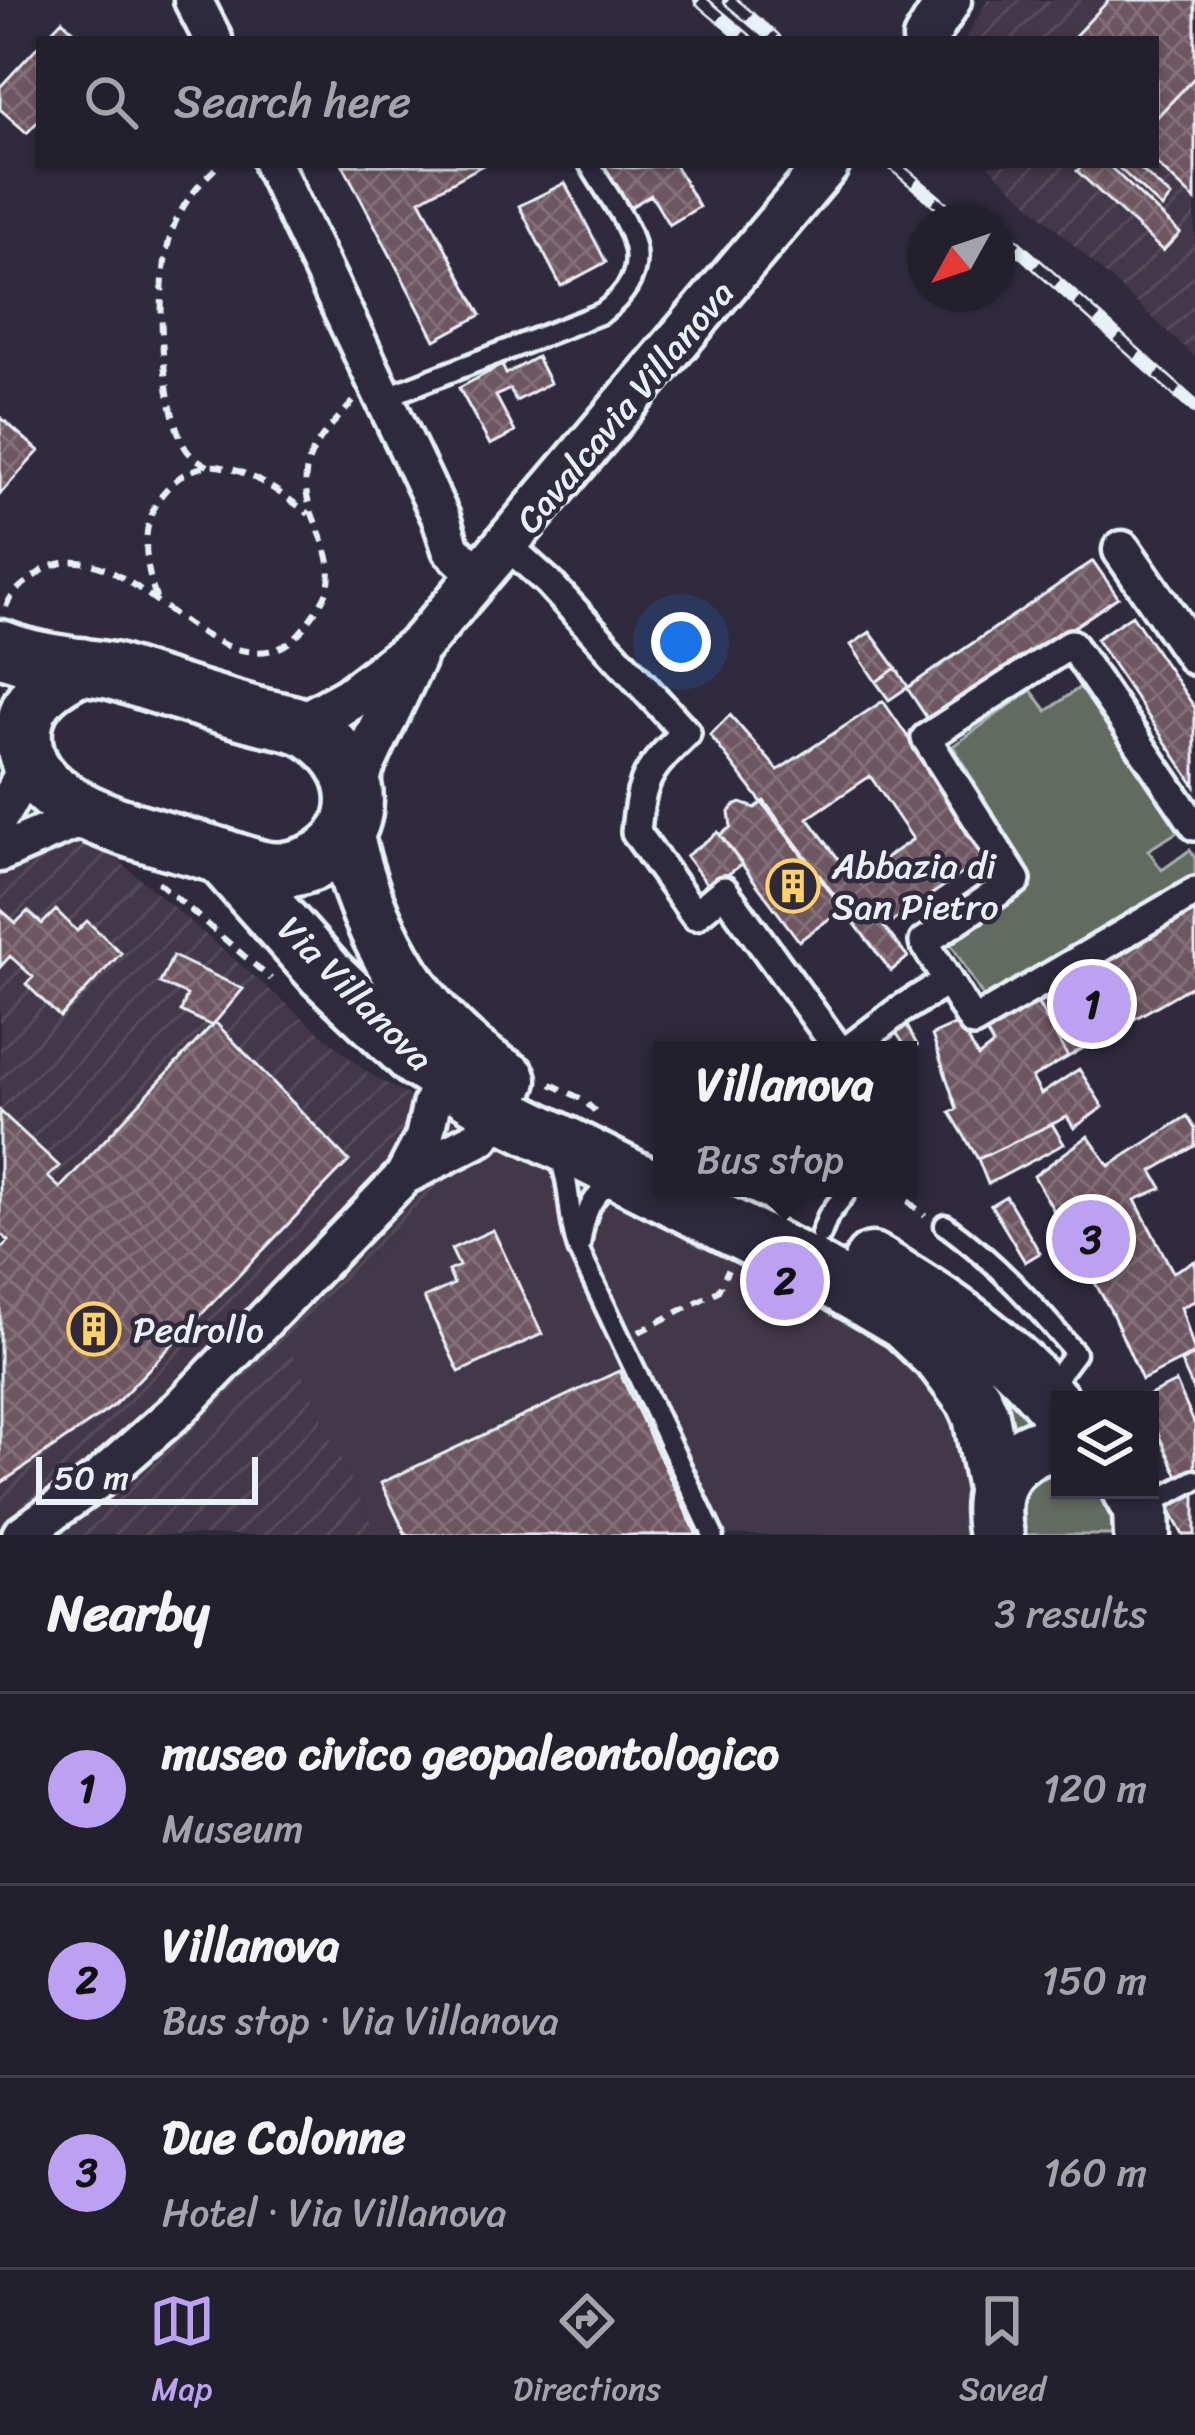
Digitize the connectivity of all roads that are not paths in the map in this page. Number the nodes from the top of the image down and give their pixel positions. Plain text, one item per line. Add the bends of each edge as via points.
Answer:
1 (193, 0) edge
2 (949, 0) edge
3 (211, 36) edge
4 (927, 36) edge
5 (274, 168) edge
6 (592, 168) edge
7 (824, 168) edge
8 (381, 394) junction
9 (1122, 550) dead end
10 (494, 561) junction
11 (420, 645) junction
12 (0, 649) edge
13 (1195, 656) edge
14 (81, 666) junction
15 (300, 726) junction
16 (16, 736) edge
17 (354, 784) junction
18 (0, 816) edge
19 (102, 817) junction
20 (1195, 826) edge
21 (346, 837) junction
22 (0, 854) edge
23 (221, 856) junction
24 (1195, 892) edge
25 (948, 982) junction
26 (832, 1041) edge
27 (860, 1041) edge
28 (444, 1079) junction
29 (531, 1109) junction
30 (635, 1154) edge
31 (404, 1176) junction
32 (702, 1197) edge
33 (765, 1197) edge
34 (944, 1226) dead end
35 (579, 1251) junction
36 (1063, 1391) edge
37 (1051, 1412) edge
38 (1051, 1423) edge
39 (1195, 1480) edge
40 (1140, 1521) edge
41 (995, 1523) edge
42 (21, 1535) edge
43 (713, 1535) edge

1 - 3 street
2 - 4 street
5 - 8 street
6 - 8 lane via 639,260 616,303
7 - 10 street, Cavalcavia Villanova
8 - 10 street via 451,549
9 - 13 street
10 - 11 street, Cavalcavia Villanova
10 - 26 street via 548,582 686,733 640,791 636,832 695,915 724,892
11 - 15 street, Cavalcavia Villanova
11 - 17 street, Cavalcavia Villanova
12 - 14 main road
14 - 15 main road
14 - 16 main road via 50,681
15 - 17 main road via 344,762
16 - 18 street via 22,776
16 - 19 main road via 50,793
17 - 21 main road
19 - 22 street
19 - 23 main road
20 - 25 street via 1071,644 926,738 1016,880 924,942
21 - 23 main road via 286,870
21 - 30 main road, Via Villanova via 376,932 445,1031 507,1079
23 - 28 main road, Via Villanova via 284,959
24 - 25 street via 973,1022
25 - 27 street
28 - 29 main road, Via Villanova
28 - 31 street
29 - 30 main road, Via Villanova
29 - 31 street
29 - 35 lane via 564,1168
30 - 35 lane via 586,1209
31 - 42 street via 179,1409
32 - 41 main road, Via Villanova via 904,1322 944,1360 985,1428
33 - 37 main road via 833,1214 940,1302
34 - 36 lane via 986,1255 1076,1353
35 - 43 lane
38 - 41 main road via 1018,1458
39 - 40 lane

